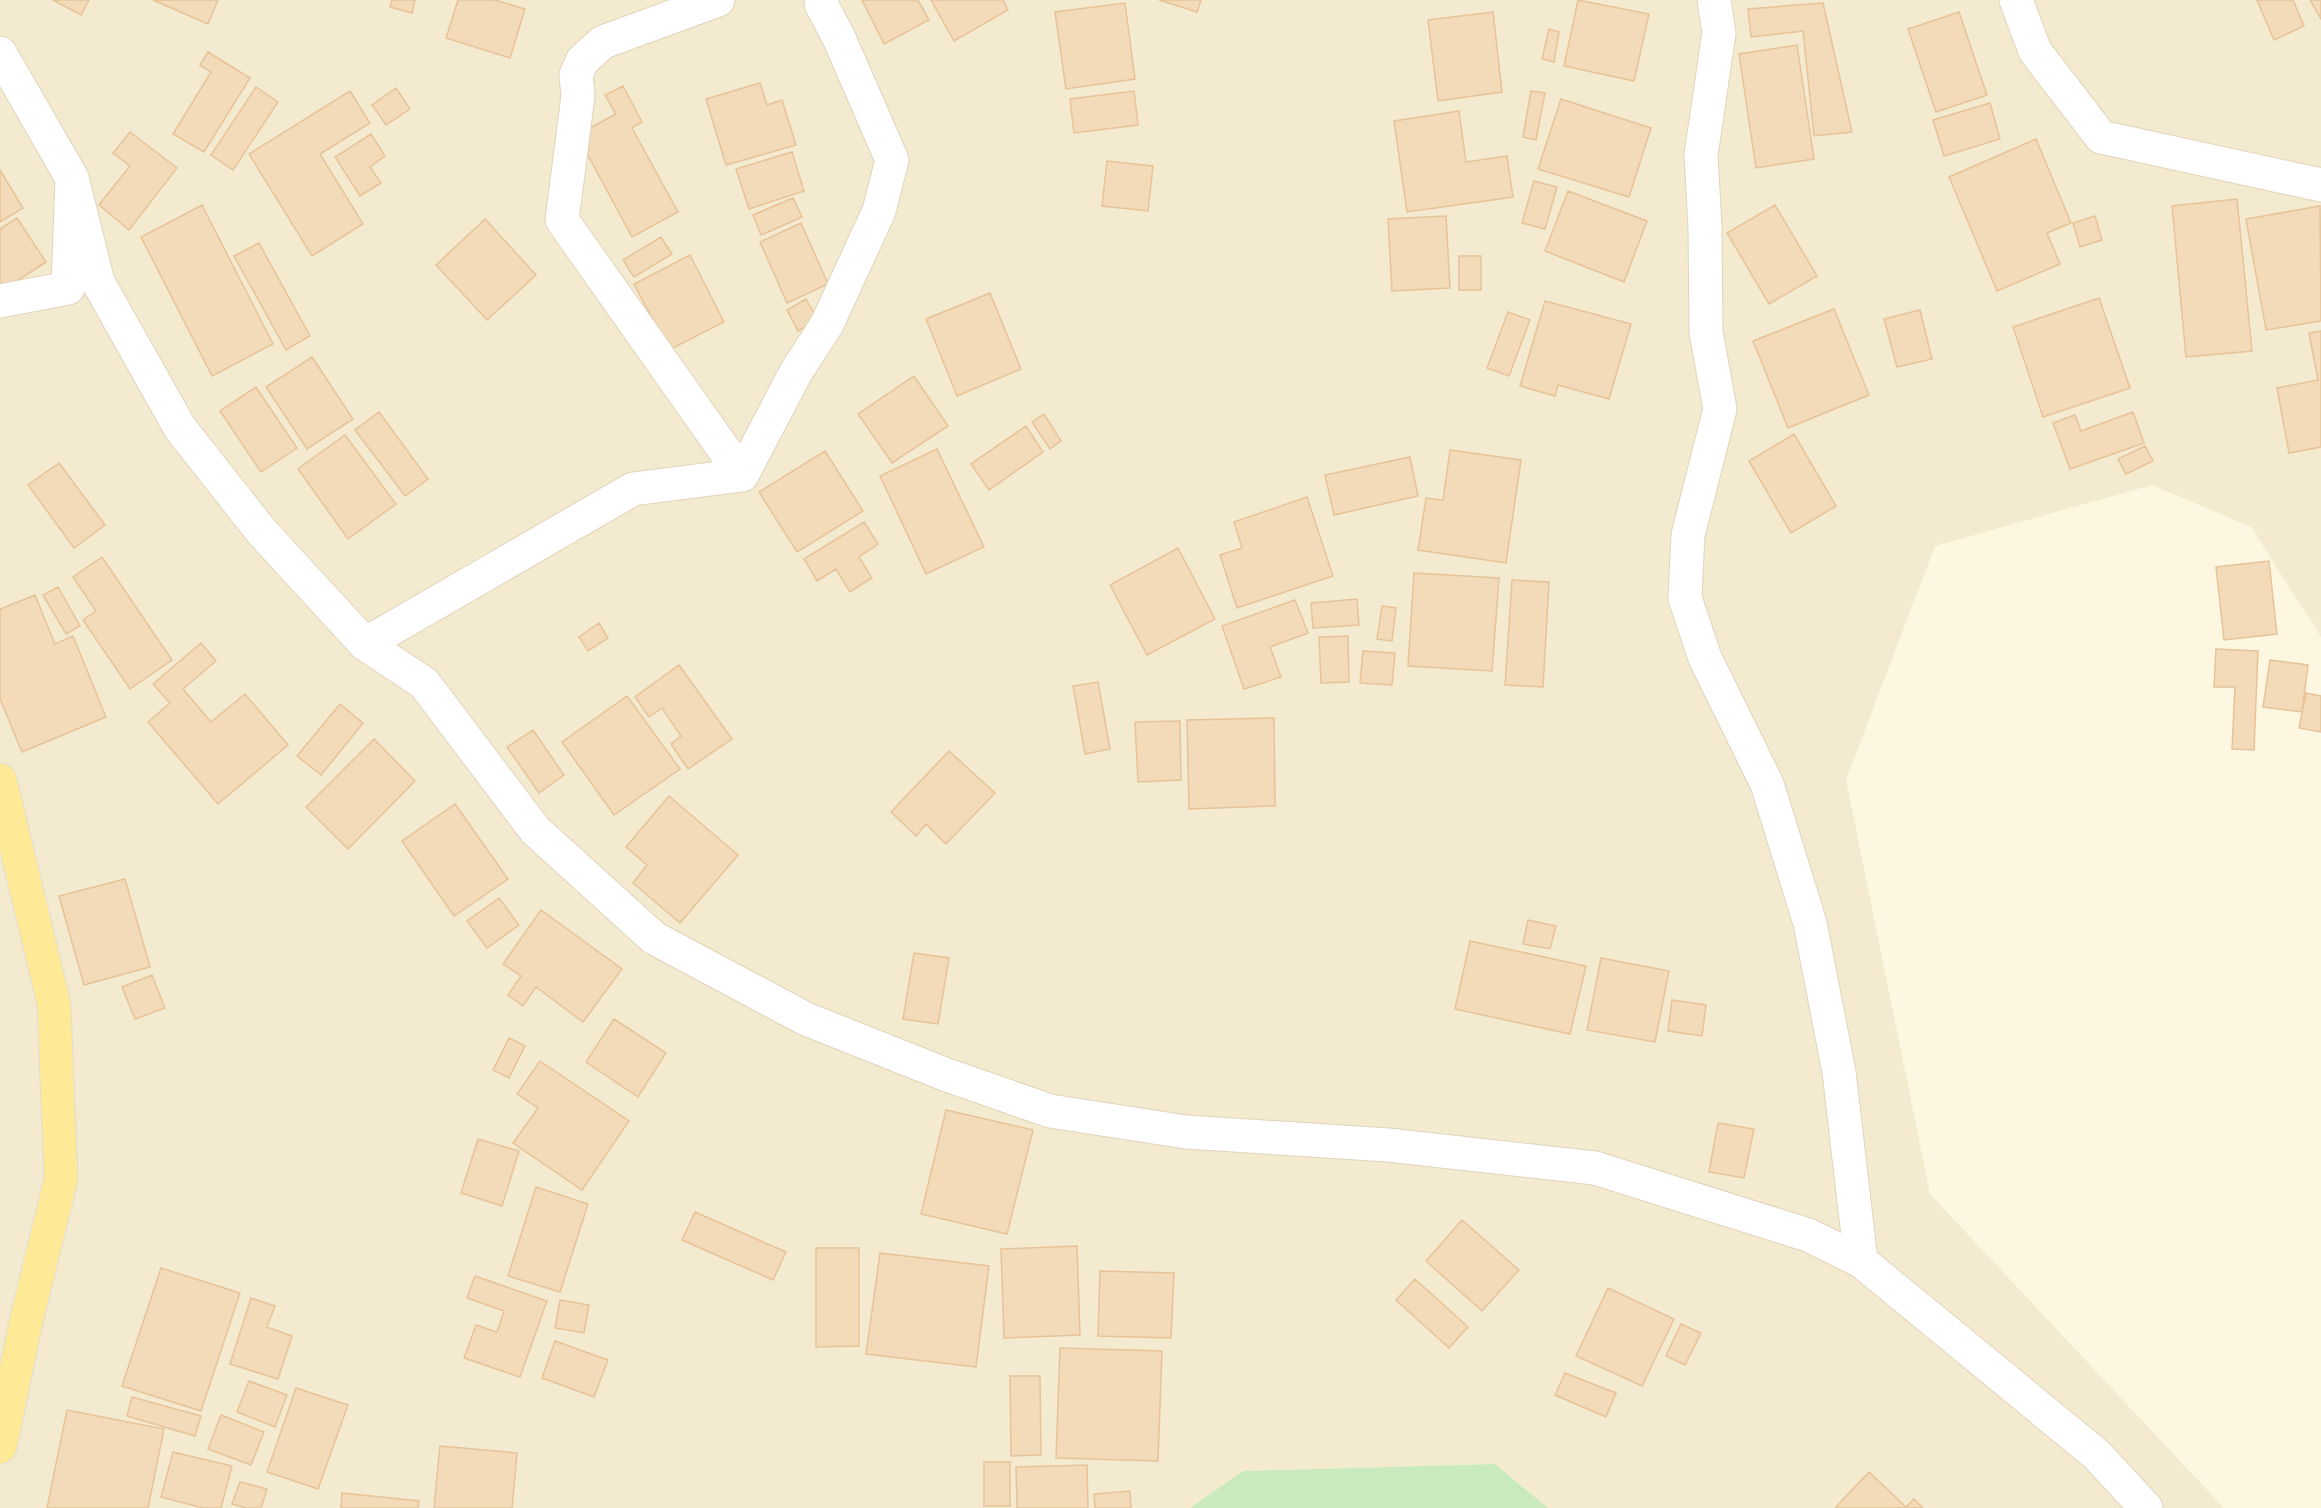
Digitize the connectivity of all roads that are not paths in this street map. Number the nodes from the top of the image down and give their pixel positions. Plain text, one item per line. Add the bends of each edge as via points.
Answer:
1 (718, 0) edge
2 (822, 0) edge
3 (1714, 0) edge
4 (2016, 0) edge
5 (0, 53) edge
6 (72, 178) junction
7 (2321, 185) edge
8 (0, 301) edge
9 (741, 475) junction
10 (365, 644) junction
11 (0, 780) edge
12 (1861, 1261) junction
13 (0, 1448) edge
14 (2146, 1508) edge

1 - 9 street via 603,42 582,61 576,75 578,96 562,220
2 - 9 street via 892,160 879,211 827,324 796,372
3 - 12 street via 1719,33 1701,155 1707,332 1720,410 1688,535 1685,598 1705,658 1767,784 1810,923 1839,1072
4 - 7 street via 2034,51 2101,137
5 - 6 street
6 - 8 street via 68,288
6 - 10 street via 98,282 180,428 262,532
9 - 10 street via 633,489
10 - 12 street via 424,683 535,831 654,938 806,1019 1050,1111 1186,1132 1388,1145 1595,1168 1809,1235
11 - 13 main road via 54,1004 61,1179
12 - 14 street via 2097,1455

